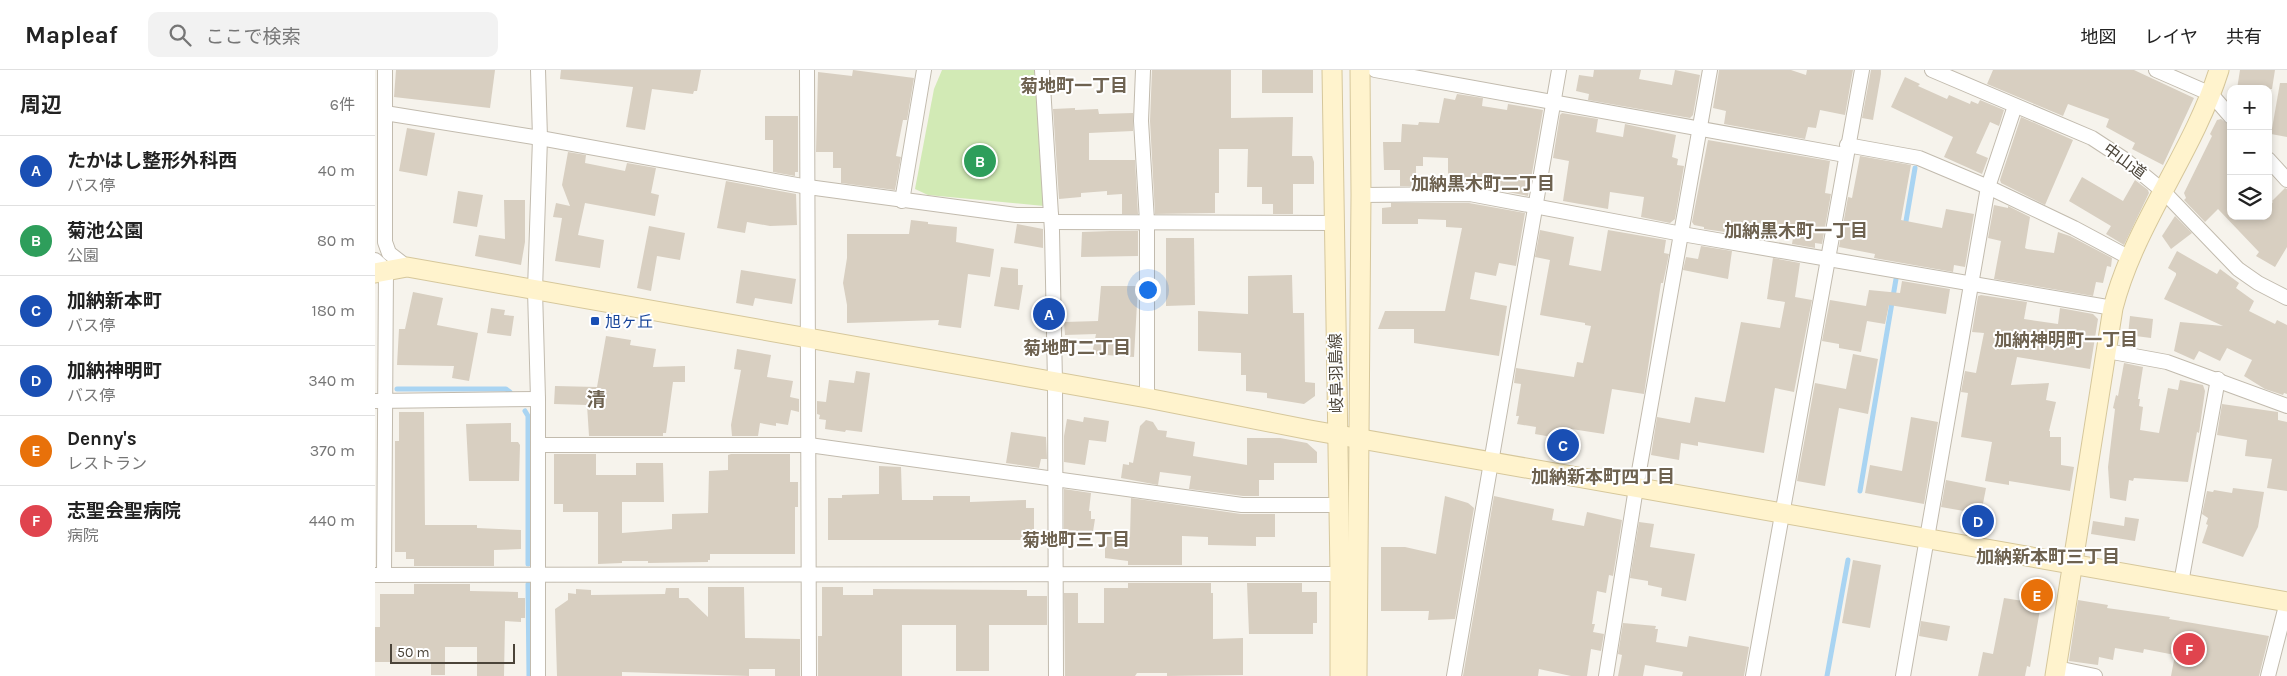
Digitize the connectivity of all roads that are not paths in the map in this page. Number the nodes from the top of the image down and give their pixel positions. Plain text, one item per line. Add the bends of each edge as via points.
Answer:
1 (385, 70) edge
2 (538, 70) edge
3 (807, 70) edge
4 (924, 70) edge
5 (1042, 70) edge
6 (1143, 70) edge
7 (1332, 70) edge
8 (1360, 70) edge
9 (1375, 70) edge
10 (1559, 70) edge
11 (1710, 70) edge
12 (1862, 70) edge
13 (1932, 70) edge
14 (2156, 70) edge
15 (2219, 70) edge
16 (2211, 94) junction
17 (1553, 103) junction
18 (2015, 106) junction
19 (2227, 112) edge
20 (385, 113) junction
21 (1701, 129) junction
22 (540, 138) junction
23 (1846, 150) junction
24 (2272, 163) edge
25 (2287, 180) edge
26 (808, 187) junction
27 (1988, 187) junction
28 (2163, 191) junction
29 (1361, 195) junction
30 (902, 201) junction
31 (1534, 207) junction
32 (1052, 218) junction
33 (1147, 221) junction
34 (1335, 223) junction
35 (1681, 234) junction
36 (2130, 258) junction
37 (1827, 260) junction
38 (407, 267) junction
39 (379, 268) edge
40 (1971, 284) junction
41 (535, 290) junction
42 (2287, 298) edge
43 (2113, 308) junction
44 (808, 338) junction
45 (2107, 352) junction
46 (2218, 379) junction
47 (1055, 382) junction
48 (1147, 398) junction
49 (538, 399) junction
50 (380, 401) edge
51 (2287, 406) edge
52 (1337, 434) junction
53 (1359, 438) junction
54 (538, 445) junction
55 (809, 445) junction
56 (1490, 462) junction
57 (1055, 480) junction
58 (1636, 488) junction
59 (1338, 505) junction
60 (1781, 513) junction
61 (1928, 539) junction
62 (2073, 564) junction
63 (1340, 574) junction
64 (379, 575) edge
65 (538, 575) junction
66 (809, 575) junction
67 (1055, 575) junction
68 (2181, 583) junction
69 (2287, 602) edge
70 (2056, 672) edge
71 (538, 676) edge
72 (809, 676) edge
73 (1055, 676) edge
74 (1340, 676) edge
75 (1357, 676) edge
76 (1454, 676) edge
77 (1606, 676) edge
78 (1753, 676) edge
79 (1903, 676) edge
80 (2095, 676) edge
81 (2268, 676) edge

1 - 20 street
2 - 22 street
3 - 26 street
4 - 30 street
5 - 32 street
6 - 33 street via 1141,121
7 - 34 street, 岐阜羽島線
8 - 29 street, 岐阜羽島線
9 - 17 street
10 - 17 street
11 - 21 street
12 - 23 street
13 - 18 street, 中山道
14 - 16 street
15 - 16 street
16 - 19 street
16 - 28 street
17 - 21 street
17 - 31 street
18 - 27 street
18 - 28 street, 中山道 via 2092,138 2125,159
20 - 22 street
20 - 38 street via 385,242 389,253
21 - 23 street
21 - 35 street
22 - 26 street
22 - 41 street
23 - 27 street via 1919,158
23 - 37 street
24 - 25 street
26 - 30 street
26 - 44 street
27 - 36 street
27 - 40 street
28 - 36 street
28 - 42 street, 中山道 via 2238,269
29 - 31 street via 1469,194
29 - 53 street, 岐阜羽島線
30 - 32 street
31 - 35 street
31 - 56 street
32 - 33 street
32 - 47 street
33 - 34 street
33 - 48 street
34 - 52 street, 岐阜羽島線
35 - 37 street
35 - 58 street
36 - 43 street
37 - 40 street
37 - 60 street
38 - 39 street
38 - 41 street
39 - 50 street
40 - 43 street
40 - 61 street
41 - 44 street
41 - 49 street
43 - 45 street
44 - 47 street
44 - 55 street
45 - 46 street via 2167,362
45 - 62 street
46 - 51 street
46 - 68 street
47 - 48 street
47 - 57 street
48 - 52 street
49 - 50 street
49 - 54 street
50 - 64 street
52 - 53 street
52 - 59 street, 岐阜羽島線
53 - 56 street
53 - 75 street, 岐阜羽島線
54 - 55 street
54 - 65 street
55 - 57 street
55 - 66 street
56 - 58 street
56 - 76 street
57 - 59 street via 1242,505
57 - 67 street
58 - 60 street
58 - 77 street
59 - 63 street, 岐阜羽島線
60 - 61 street
60 - 78 street
61 - 62 street
61 - 79 street
62 - 68 street
62 - 70 street
63 - 67 street
63 - 74 street, 岐阜羽島線
64 - 65 street
65 - 66 street
65 - 71 street
66 - 67 street
66 - 72 street
67 - 73 street
68 - 69 street
69 - 81 street
70 - 80 street

